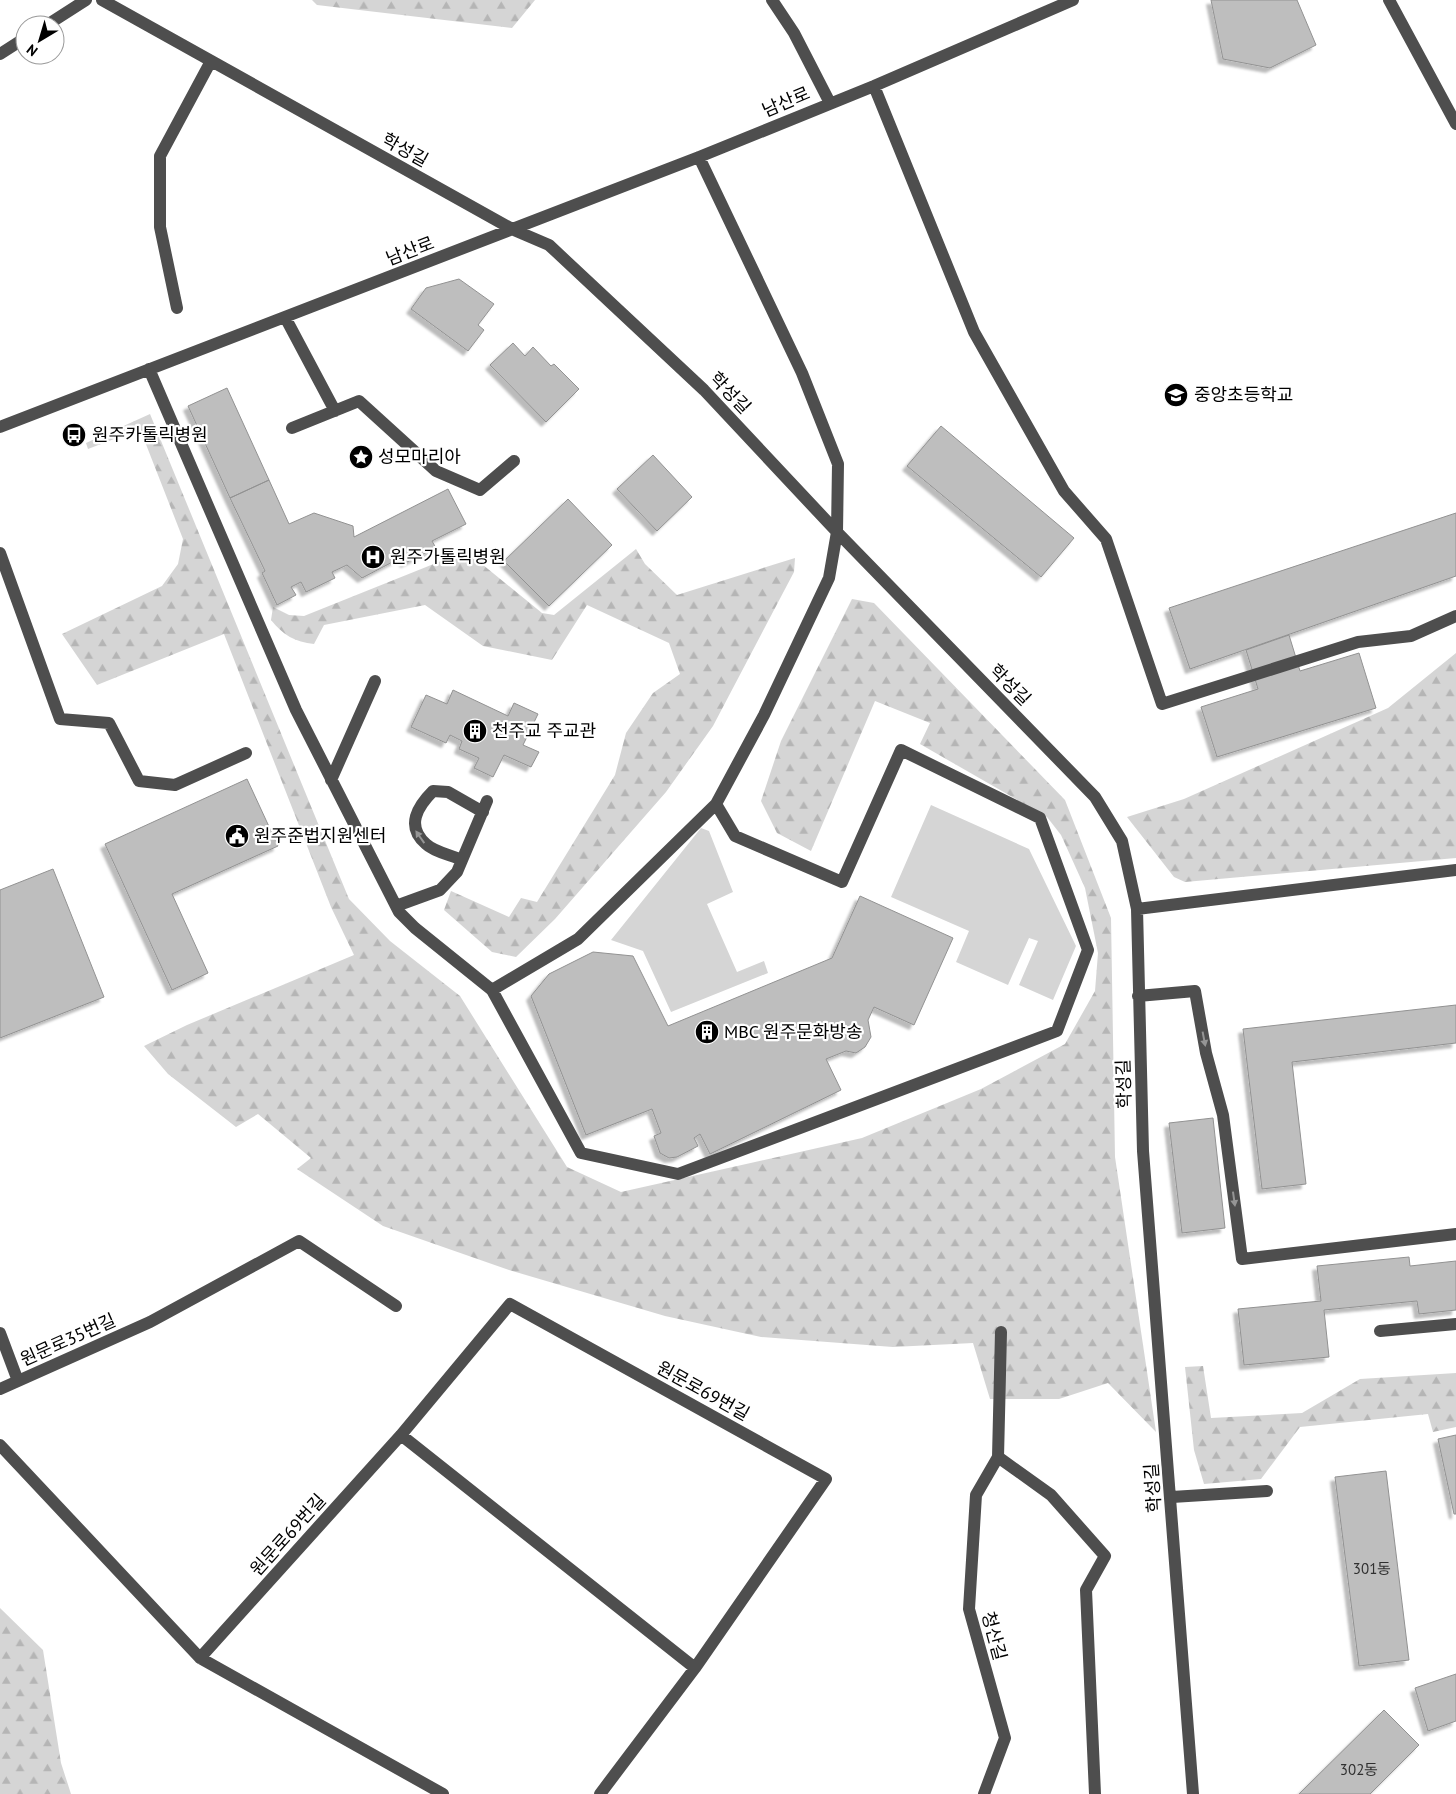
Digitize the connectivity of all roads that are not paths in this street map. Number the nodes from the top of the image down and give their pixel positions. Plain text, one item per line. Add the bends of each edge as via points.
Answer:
1 (86, 0) edge
2 (102, 0) edge
3 (772, 0) edge
4 (1073, 0) edge
5 (1389, 0) edge
6 (62, 15) edge
7 (15, 44) edge
8 (0, 54) edge
9 (211, 61) junction
10 (874, 86) junction
11 (830, 102) junction
12 (1456, 124) edge
13 (699, 157) junction
14 (514, 230) junction
15 (177, 308) dead end
16 (286, 317) junction
17 (149, 369) junction
18 (335, 411) junction
19 (0, 428) edge
20 (292, 428) dead end
21 (514, 462) dead end
22 (837, 532) junction
23 (0, 553) edge
24 (1456, 616) edge
25 (374, 681) dead end
26 (246, 753) dead end
27 (331, 780) junction
28 (716, 804) junction
29 (462, 860) junction
30 (1456, 870) edge
31 (396, 906) junction
32 (1137, 909) junction
33 (492, 990) junction
34 (1138, 996) junction
35 (1456, 1234) edge
36 (396, 1306) dead end
37 (1456, 1324) edge
38 (1380, 1331) dead end
39 (1001, 1332) dead end
40 (0, 1333) edge
41 (18, 1381) junction
42 (0, 1389) edge
43 (402, 1435) junction
44 (0, 1445) edge
45 (998, 1457) junction
46 (1267, 1491) dead end
47 (1172, 1497) junction
48 (200, 1658) junction
49 (695, 1668) junction
50 (443, 1794) edge
51 (600, 1794) edge
52 (984, 1794) edge
53 (1095, 1794) edge
54 (1193, 1794) edge

1 - 6 street
2 - 9 street, 학성길
3 - 11 street, 남산로 via 794,32
4 - 10 street, 남산로
5 - 12 street
7 - 8 street
9 - 14 street, 학성길
9 - 15 street via 160,156 160,227
10 - 11 street, 남산로
10 - 24 street via 974,332 1064,491 1106,539 1162,704 1358,642 1411,636
11 - 13 street, 남산로
13 - 14 street, 남산로
13 - 22 street via 802,373 838,464
14 - 16 street, 남산로
14 - 22 street, 학성길 via 549,245 635,323 704,390
16 - 17 street, 남산로
16 - 18 street
17 - 19 street, 남산로
17 - 27 street via 296,710
18 - 20 street
18 - 21 street via 359,401 436,471 480,490
22 - 28 street via 828,578 764,715
22 - 32 street, 학성길 via 1095,797 1122,841
23 - 26 street via 60,719 109,723 139,781 175,785
25 - 27 street
27 - 31 street
28 - 33 street via 578,939
28 - 33 street via 735,836 842,882 901,750 1040,818 1088,950 1057,1031 678,1174 582,1153
29 -> 29 street via 426,845 416,830 415,813 433,791 448,792 485,806
29 - 31 street via 440,890
30 - 32 street
31 - 33 street via 415,928
32 - 34 street, 학성길
34 -> 35 street via 1195,991 1206,1053 1223,1115 1242,1259
34 - 47 street, 학성길 via 1143,1151
36 - 41 street, 원문로35번길 via 299,1242 150,1322
37 - 38 street
39 - 45 street
40 - 41 street
41 - 42 street, 원문로35번길
43 - 48 street, 원문로69번길
43 - 49 street
43 - 49 street, 원문로69번길 via 510,1304 826,1480
44 - 48 street
45 - 52 street, 청산길 via 976,1495 968,1609 1005,1738
45 - 53 street via 1051,1495 1105,1556 1086,1590
46 - 47 street
47 - 54 street, 학성길
48 - 50 street
49 - 51 street, 원문로69번길

